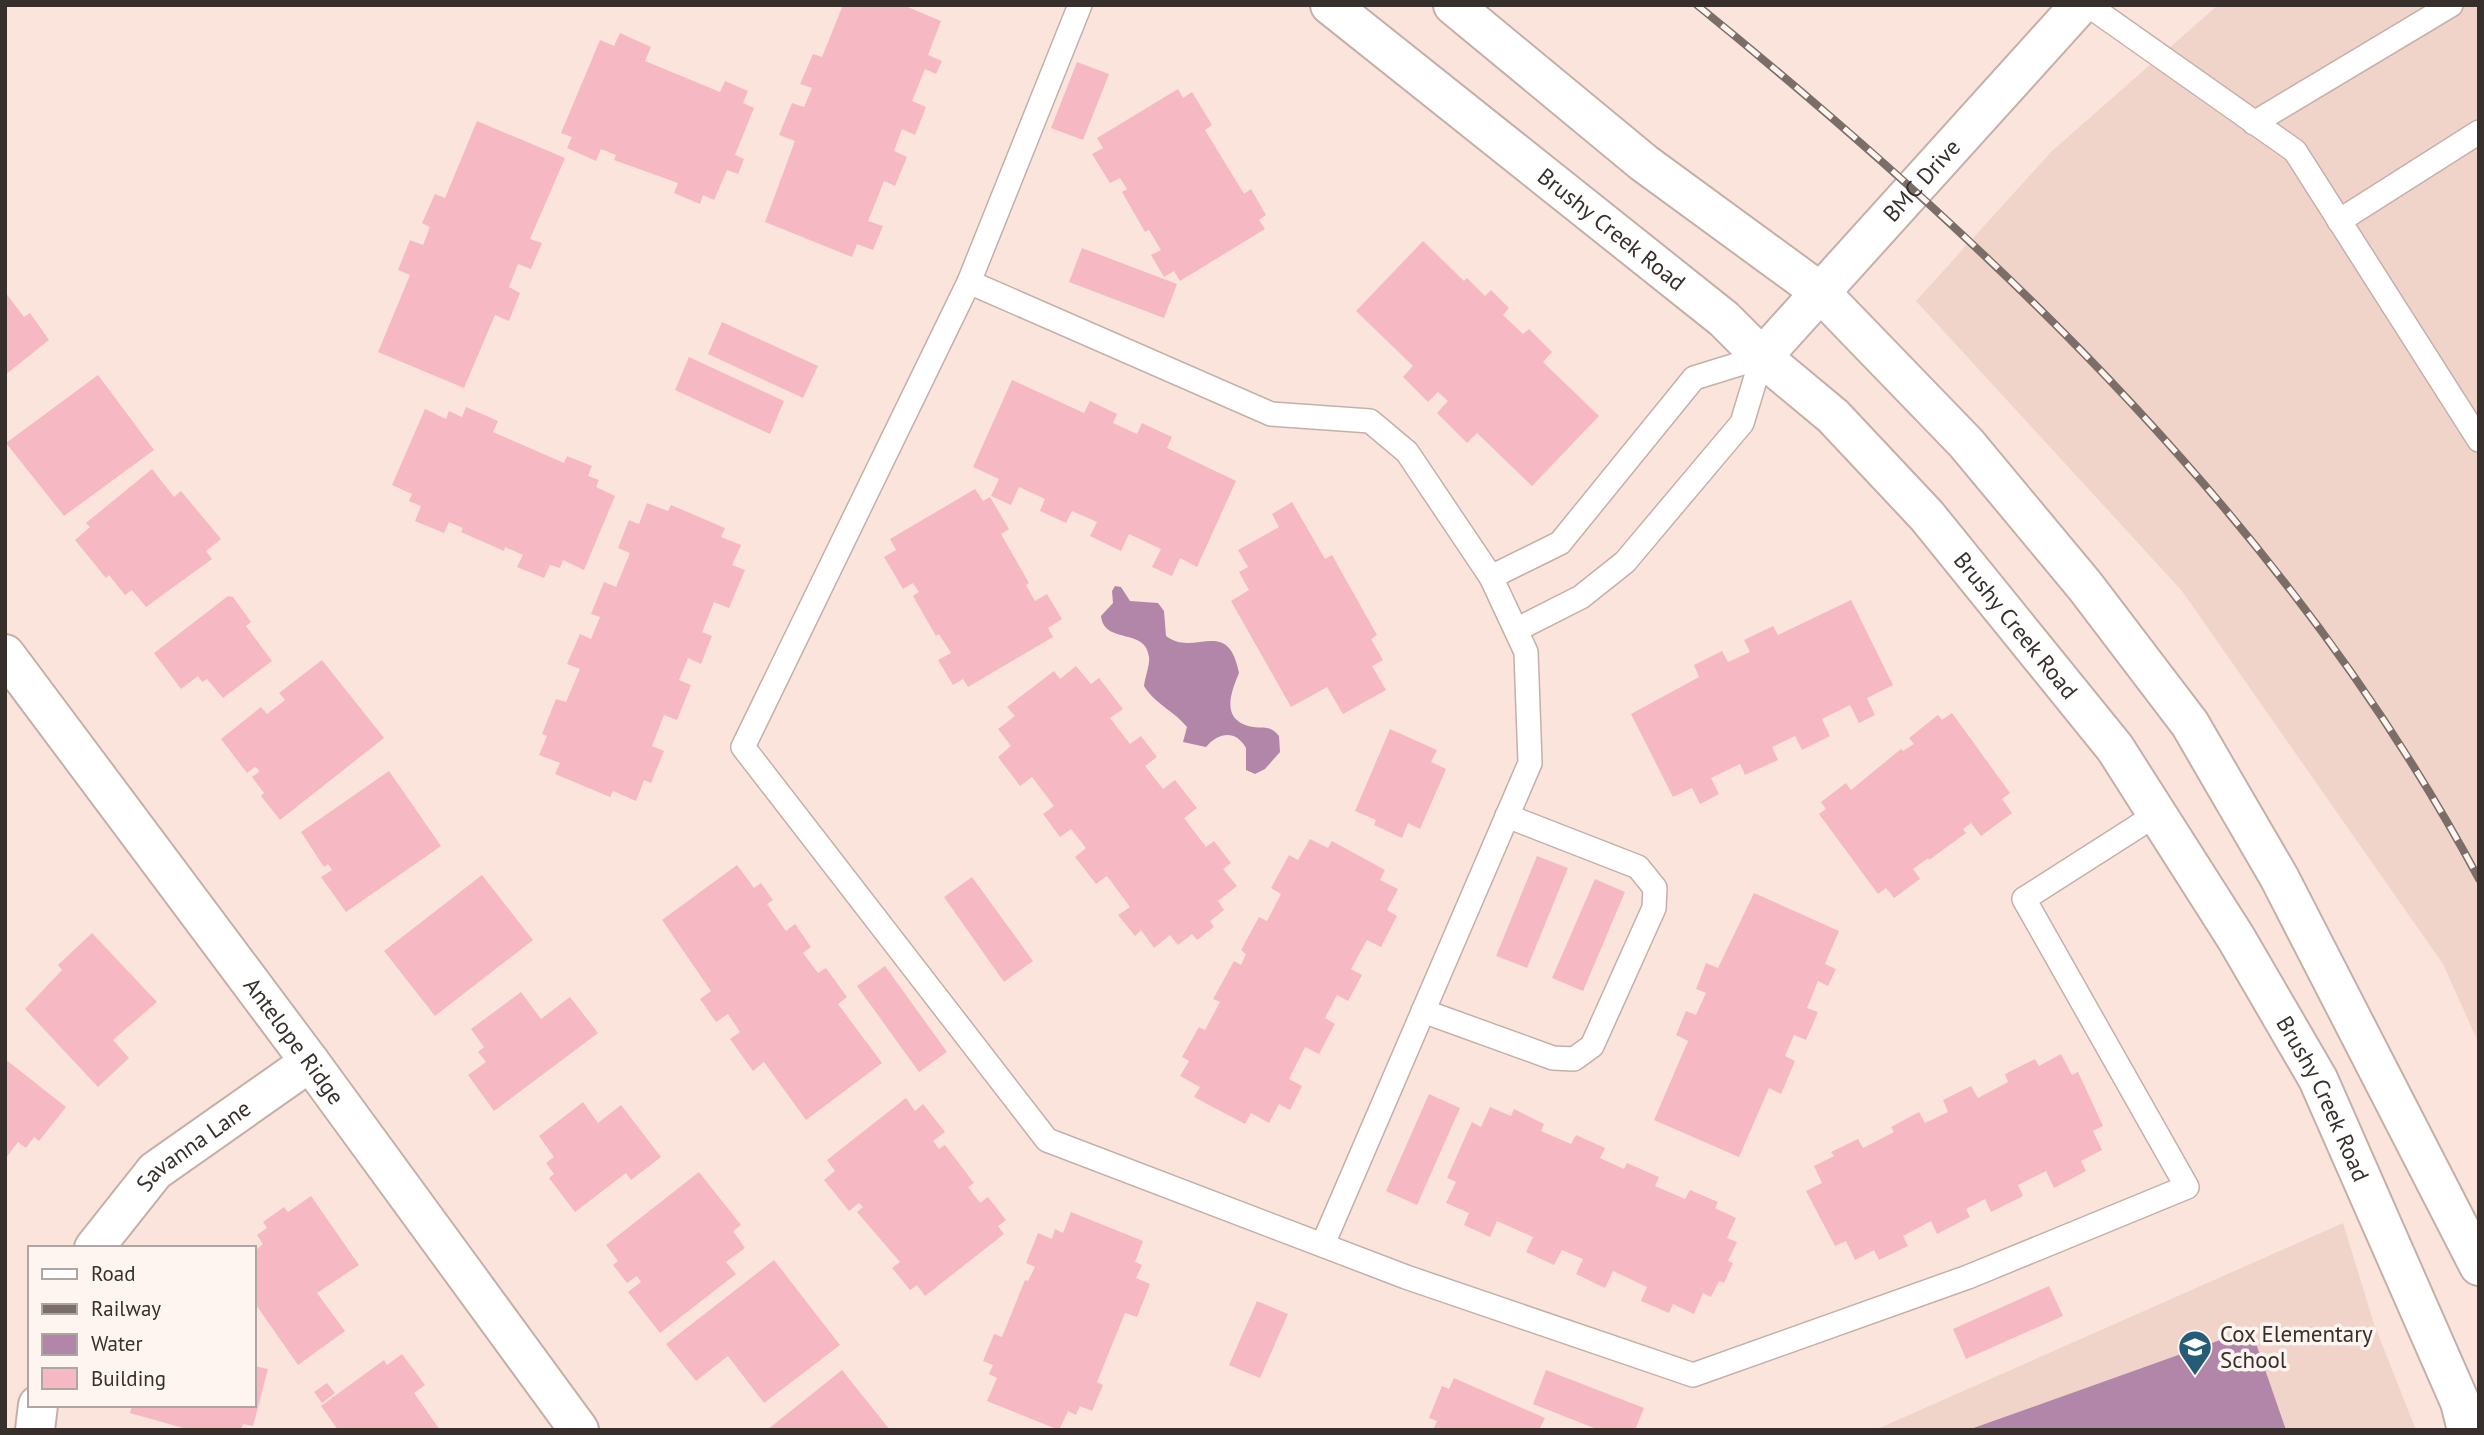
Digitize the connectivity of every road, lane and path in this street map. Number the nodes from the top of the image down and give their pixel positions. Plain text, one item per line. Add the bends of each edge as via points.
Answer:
1 (1080, 5) edge
2 (1331, 5) edge
3 (1453, 5) edge
4 (2080, 5) edge
5 (2088, 5) edge
6 (2451, 5) edge
7 (2254, 123) junction
8 (2479, 132) edge
9 (2339, 221) junction
10 (969, 282) junction
11 (1819, 292) junction
12 (1762, 357) junction
13 (2479, 440) edge
14 (1491, 577) junction
15 (1516, 630) junction
16 (5, 654) edge
17 (2157, 814) junction
18 (1507, 816) junction
19 (1423, 1011) junction
20 (310, 1062) junction
21 (1323, 1244) junction
22 (96, 1246) edge
23 (2479, 1266) edge
24 (38, 1407) edge
25 (35, 1430) edge
26 (579, 1430) edge
27 (2467, 1430) edge

1 - 10 lane
2 - 12 main road, Brushy Creek Road via 1724,319
3 - 11 main road via 1644,163
4 - 11 main road, BMC Drive
5 - 7 lane
6 - 7 lane
7 - 9 lane via 2295,152
8 - 9 lane
9 - 13 lane
10 - 14 lane via 1271,414 1370,421 1407,452
10 - 21 lane via 743,747 1047,1140
11 - 12 main road, BMC Drive
11 - 23 main road via 1966,443 2085,586 2190,724 2279,877
12 - 14 lane via 1694,378 1560,543
12 - 15 lane via 1742,423 1625,562 1581,597
12 - 17 main road, Brushy Creek Road via 1833,416 1927,516 2115,748
14 - 15 lane
15 - 18 lane via 1526,652 1530,763
16 - 20 main road, Antelope Ridge
17 - 21 lane via 2024,899 2187,1186 1968,1277 1693,1375
17 - 27 main road, Brushy Creek Road via 2318,1079 2460,1402
18 - 19 lane
18 - 19 lane via 1637,867 1655,888 1654,908 1592,1046 1574,1059 1553,1058
19 - 21 lane
20 - 22 main road, Savanna Lane via 155,1171
20 - 26 main road, Antelope Ridge
24 - 25 main road

